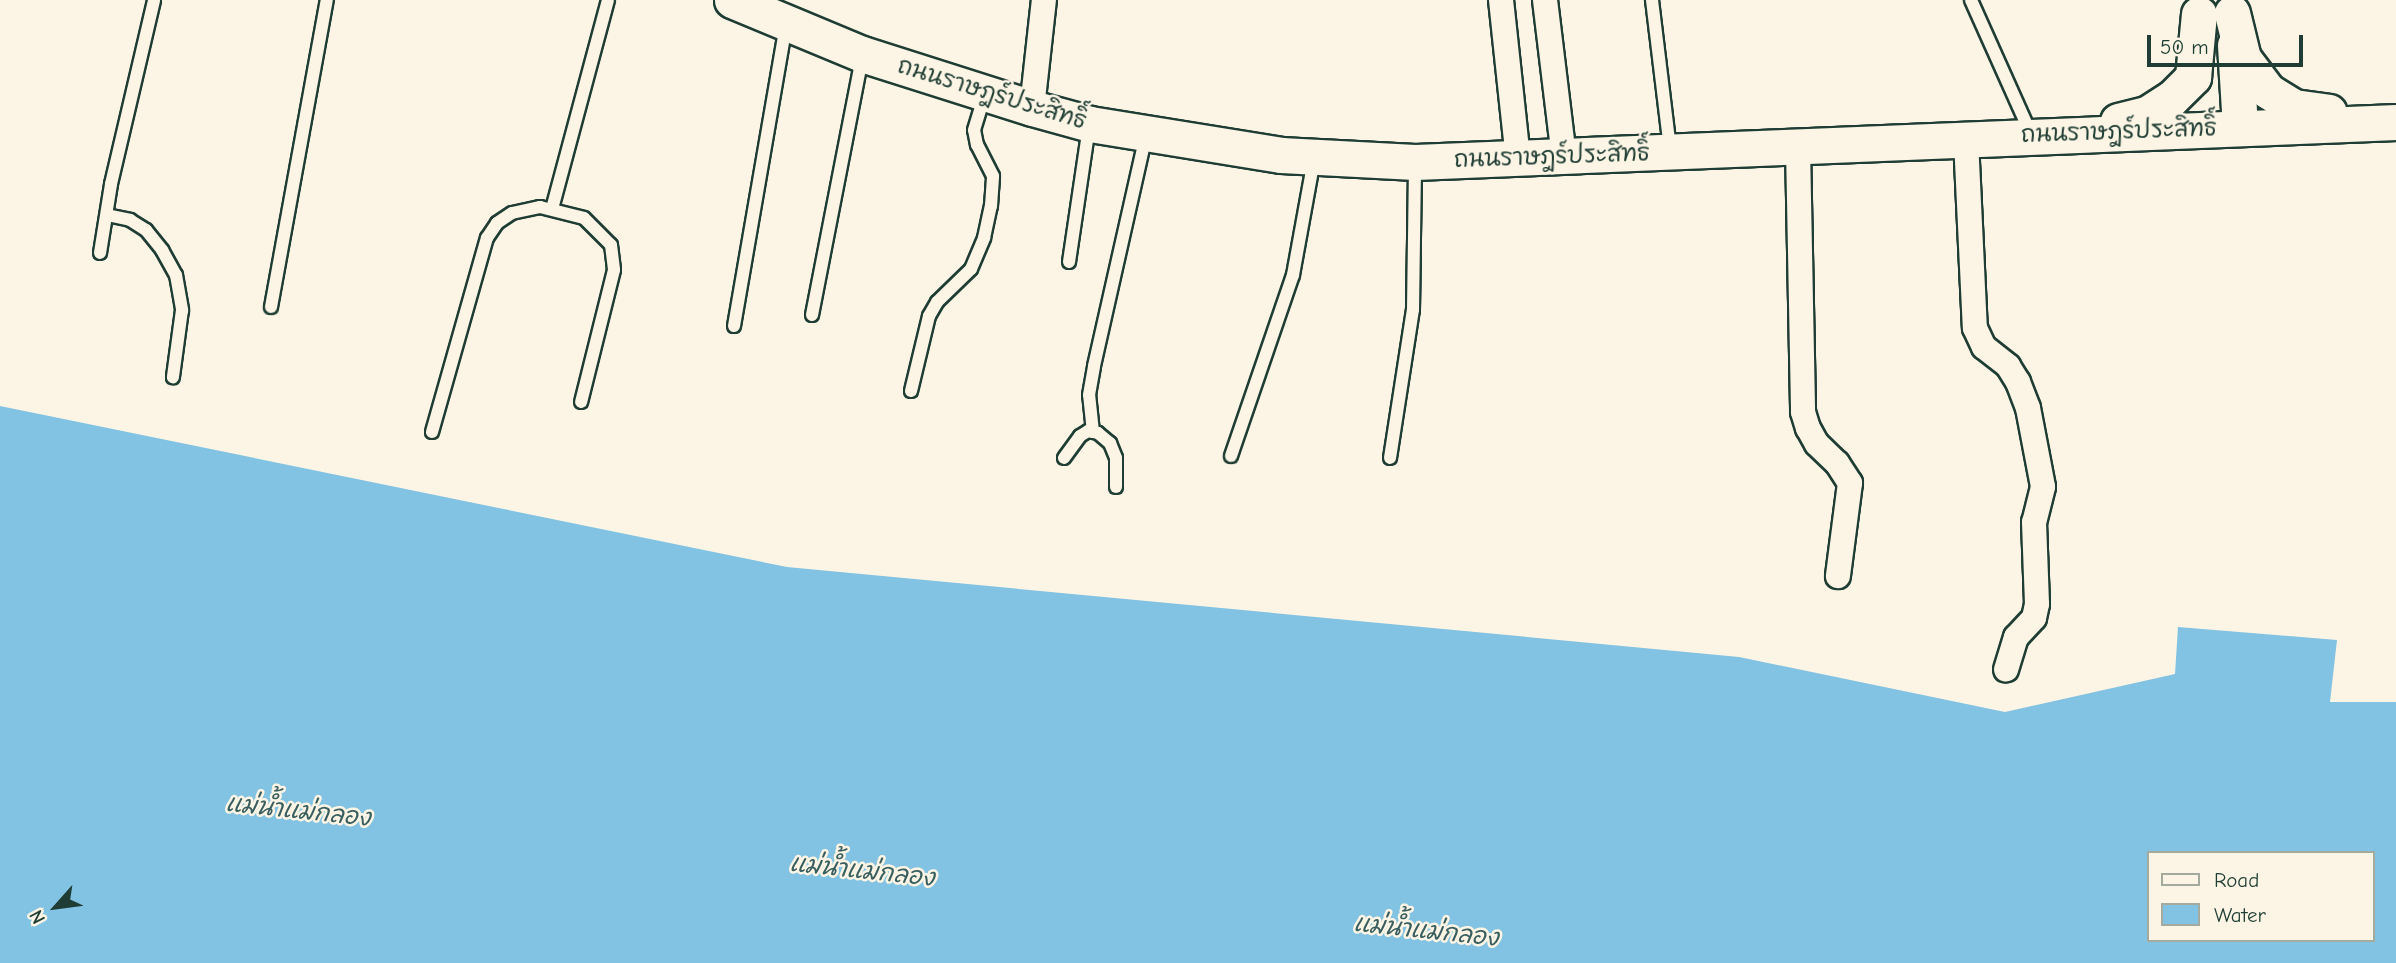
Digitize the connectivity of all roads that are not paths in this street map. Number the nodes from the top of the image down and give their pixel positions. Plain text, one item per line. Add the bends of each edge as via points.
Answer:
1 (153, 0) edge
2 (327, 0) edge
3 (608, 0) edge
4 (732, 0) edge
5 (1044, 0) edge
6 (1501, 0) edge
7 (1545, 0) edge
8 (1652, 0) edge
9 (1971, 0) edge
10 (2215, 7) edge
11 (786, 22) junction
12 (862, 54) junction
13 (986, 94) junction
14 (1032, 108) junction
15 (2396, 121) edge
16 (1090, 124) junction
17 (2224, 128) junction
18 (1146, 133) junction
19 (2031, 135) junction
20 (1966, 140) junction
21 (1798, 147) junction
22 (1671, 152) junction
23 (1314, 157) junction
24 (1564, 157) junction
25 (1518, 158) junction
26 (1415, 162) junction
27 (552, 209) junction
28 (107, 215) junction
29 (100, 253) dead end
30 (1069, 262) dead end
31 (271, 307) dead end
32 (812, 314) dead end
33 (734, 326) dead end
34 (173, 377) dead end
35 (911, 391) dead end
36 (581, 402) dead end
37 (432, 432) dead end
38 (1093, 432) junction
39 (1231, 456) dead end
40 (1064, 458) dead end
41 (1390, 458) dead end
42 (1116, 487) dead end
43 (1838, 576) dead end
44 (2006, 670) dead end

1 - 28 lane
2 - 31 lane
3 - 27 lane
4 - 11 street, ถนนราษฎร์ประสิทธิ์
5 - 14 street
6 - 25 street
7 - 24 street
8 - 22 lane
9 - 19 lane
10 - 15 street via 2243,58 2268,91 2294,107
10 - 17 street
10 - 19 street via 2193,77 2172,98 2147,114
11 - 12 street, ถนนราษฎร์ประสิทธิ์
11 - 33 lane
12 - 13 street, ถนนราษฎร์ประสิทธิ์
12 - 32 lane
13 - 14 street, ถนนราษฎร์ประสิทธิ์
13 - 35 lane via 974,130 976,145 993,176 984,238 971,269 929,316
14 - 16 street, ถนนราษฎร์ประสิทธิ์
15 - 17 street, ถนนราษฎร์ประสิทธิ์
16 - 18 street, ถนนราษฎร์ประสิทธิ์
16 - 30 lane
17 - 19 street, ถนนราษฎร์ประสิทธิ์
18 - 23 street, ถนนราษฎร์ประสิทธิ์
18 - 38 lane via 1094,366 1089,395
19 - 20 street, ถนนราษฎร์ประสิทธิ์
20 - 21 street, ถนนราษฎร์ประสิทธิ์
20 - 44 street via 1975,327 1984,347 2008,366 2018,382 2028,408 2043,487 2034,522 2037,604 2034,618 2016,637
21 - 22 street, ถนนราษฎร์ประสิทธิ์
21 - 43 street via 1803,412 1817,444 1850,482
22 - 24 street, ถนนราษฎร์ประสิทธิ์
23 - 26 street, ถนนราษฎร์ประสิทธิ์
23 - 39 lane via 1293,275
24 - 25 street, ถนนราษฎร์ประสิทธิ์
25 - 26 street, ถนนราษฎร์ประสิทธิ์
26 - 41 lane via 1413,310
27 - 36 lane via 584,218 611,245 614,271
27 - 37 lane via 512,213 497,223 487,238
28 - 29 lane
28 - 34 lane via 130,220 146,230 176,275 181,310
38 - 40 lane via 1080,436
38 - 42 lane via 1110,443 1116,458

